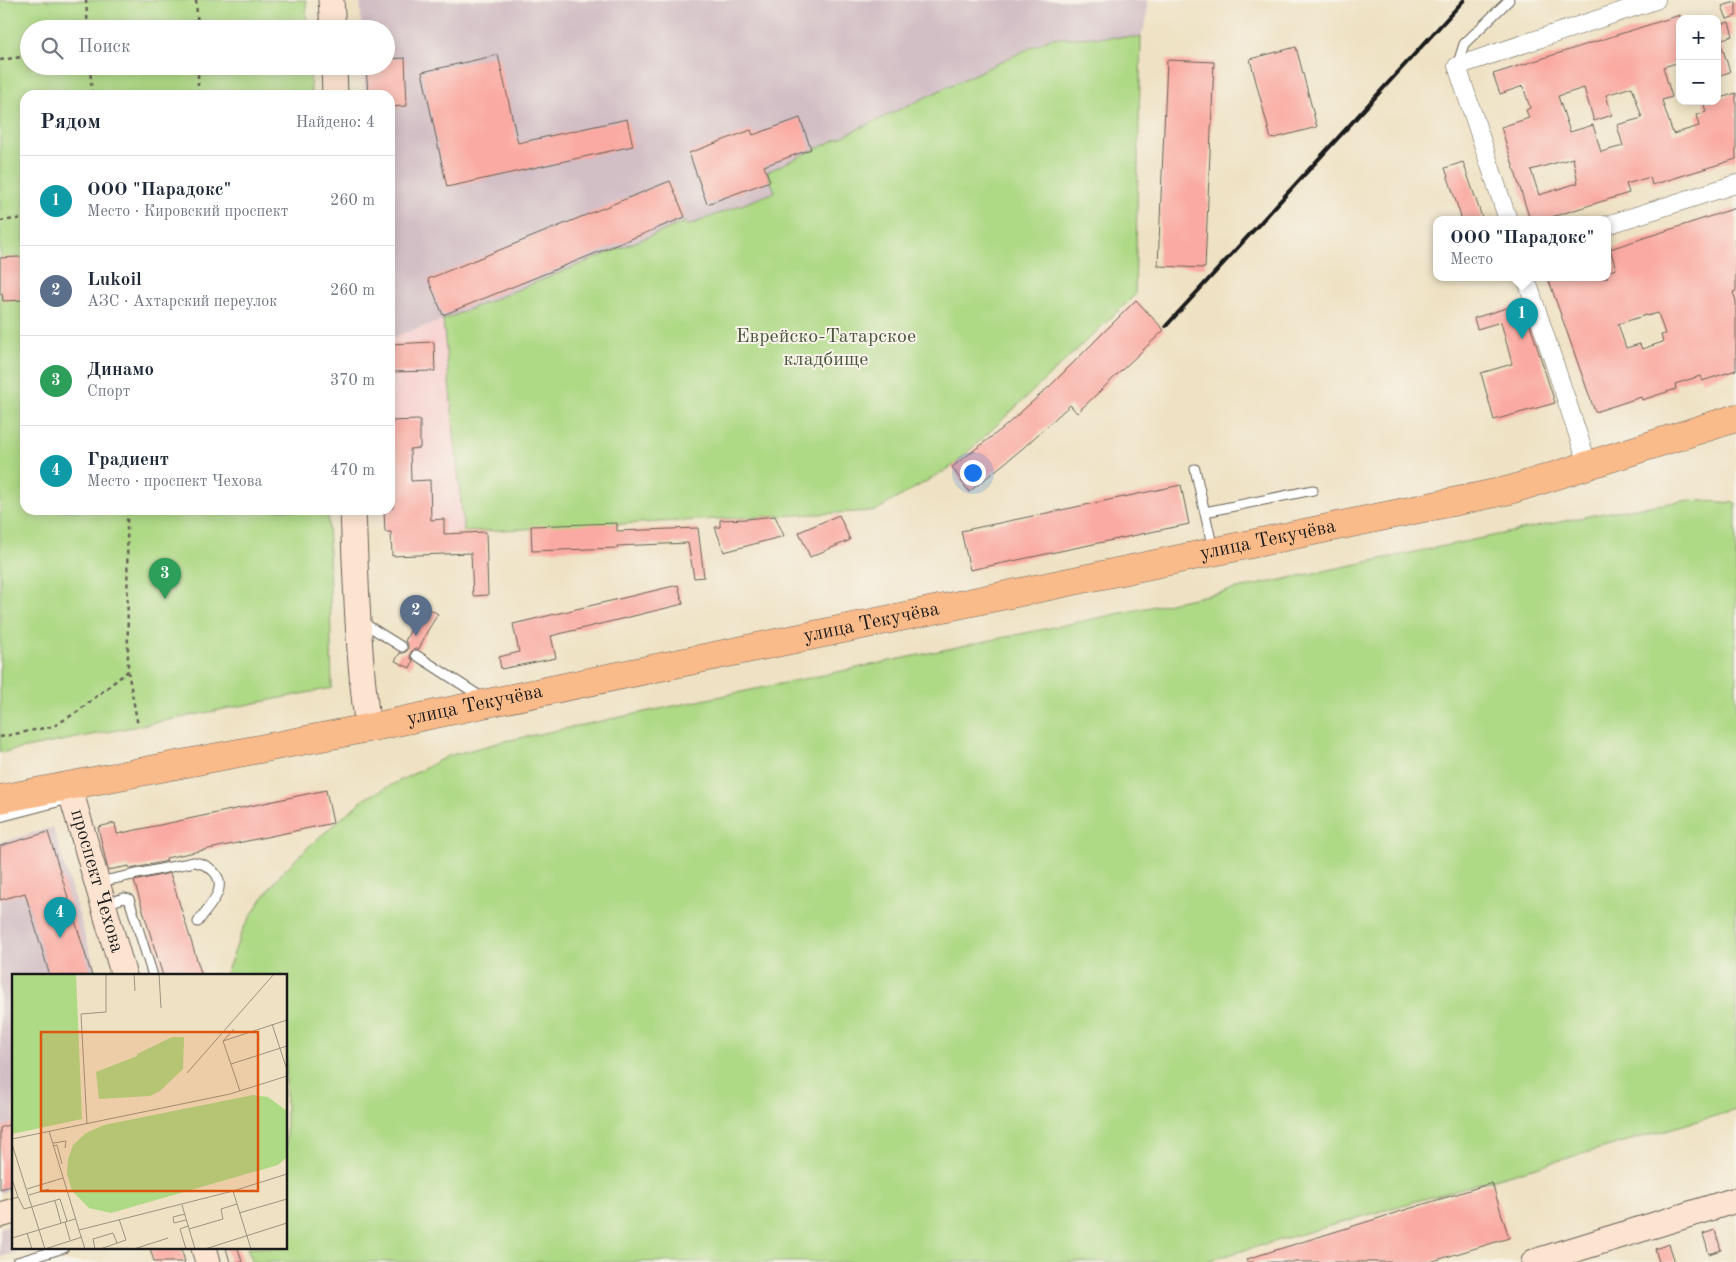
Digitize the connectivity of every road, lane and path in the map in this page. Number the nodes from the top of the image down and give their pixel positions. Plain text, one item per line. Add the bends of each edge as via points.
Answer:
1 (86, 0) edge
2 (196, 0) edge
3 (331, 0) edge
4 (1509, 0) edge
5 (1656, 0) edge
6 (87, 20) edge
7 (197, 20) edge
8 (332, 20) edge
9 (20, 57) edge
10 (0, 60) edge
11 (1457, 66) junction
12 (91, 75) edge
13 (198, 75) edge
14 (334, 75) edge
15 (92, 90) edge
16 (198, 90) edge
17 (335, 90) edge
18 (1736, 184) edge
19 (1507, 216) edge
20 (20, 219) edge
21 (0, 221) edge
22 (1611, 224) edge
23 (1527, 281) edge
24 (1736, 418) edge
25 (1588, 465) junction
26 (1195, 469) dead end
27 (1314, 490) dead end
28 (1205, 512) junction
29 (128, 515) edge
30 (353, 515) edge
31 (1214, 551) junction
32 (357, 619) junction
33 (402, 647) dead end
34 (416, 655) dead end
35 (128, 672) junction
36 (489, 702) junction
37 (138, 726) dead end
38 (368, 728) junction
39 (0, 737) edge
40 (70, 792) junction
41 (0, 799) edge
42 (0, 817) edge
43 (100, 893) junction
44 (198, 922) dead end
45 (123, 974) edge
46 (152, 974) edge
47 (1736, 1200) edge
48 (57, 1250) edge
49 (17, 1262) edge
50 (1534, 1262) edge

1 - 6 path
2 - 7 path
3 - 8 street
4 - 11 lane via 1464,44
5 - 11 street
9 - 10 path
11 - 19 street
12 - 15 path
13 - 16 path
14 - 17 street
18 - 22 street
20 - 21 path
23 - 25 street
24 - 25 main road, улица Текучёва
25 - 31 main road, улица Текучёва via 1510,490
26 - 28 lane
27 - 28 lane
28 - 31 lane
29 - 35 path
30 - 32 street
31 - 36 main road, улица Текучёва
32 - 33 lane
32 - 38 street
34 - 36 lane
35 - 37 path
35 - 39 path via 54,726
36 - 38 main road, улица Текучёва
38 - 40 main road, улица Текучёва
40 - 41 main road, улица Текучёва
40 - 42 lane
40 - 43 street, проспект Чехова
43 - 44 lane via 194,862 203,863 216,874 218,892
43 - 45 street, проспект Чехова
43 - 46 lane via 129,899
47 - 50 street
48 - 49 lane

